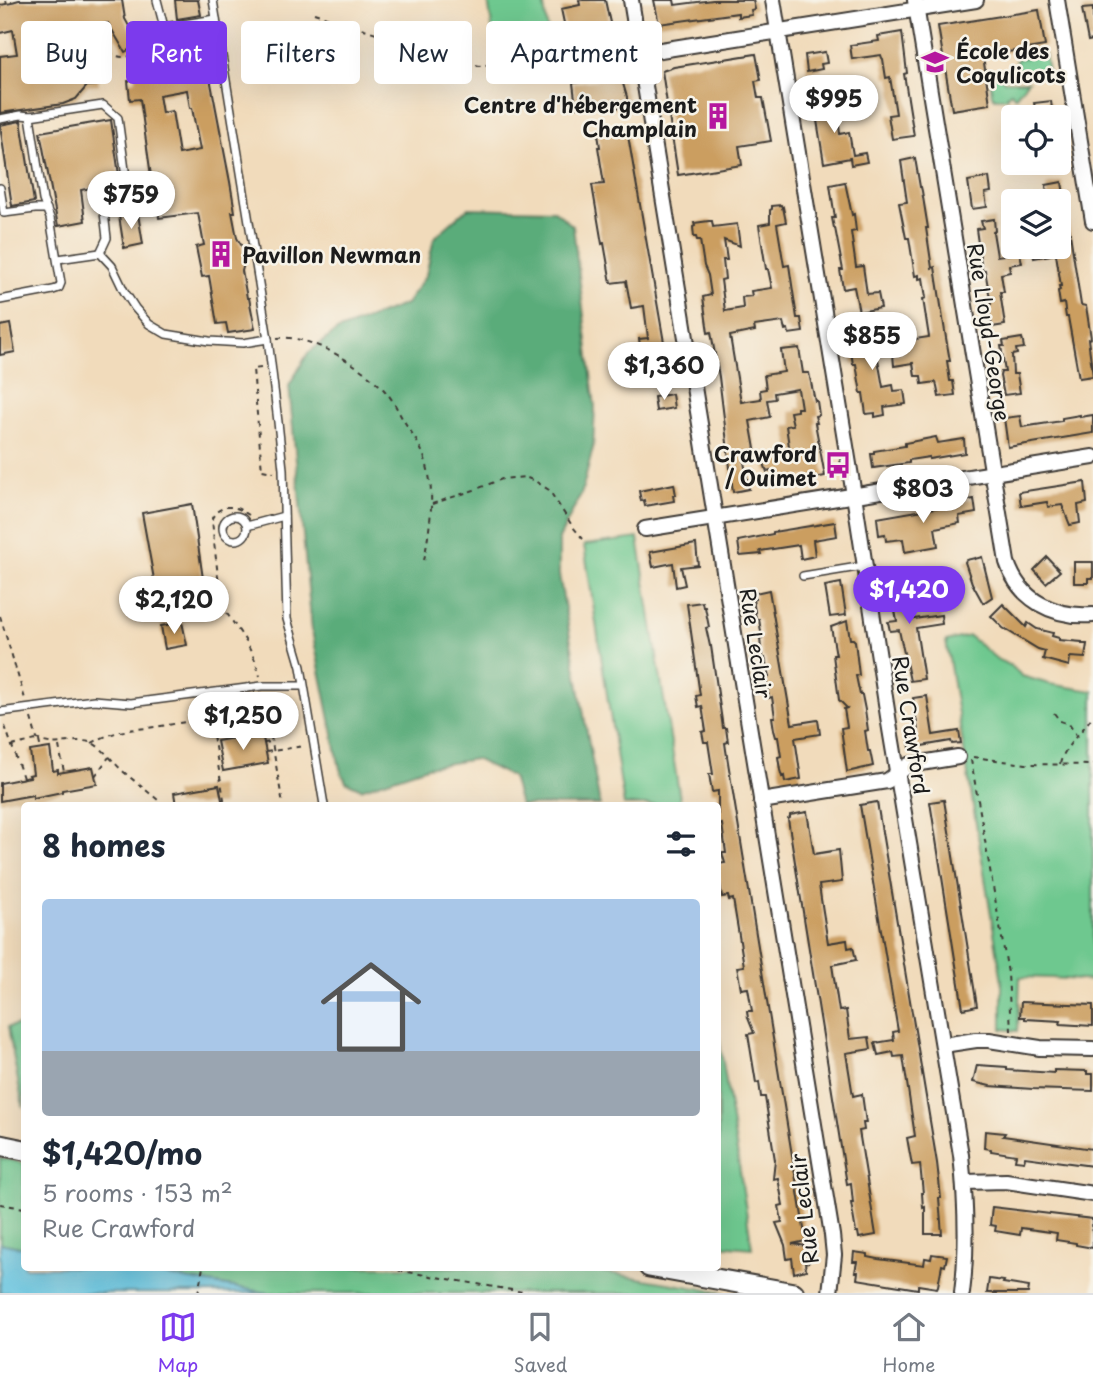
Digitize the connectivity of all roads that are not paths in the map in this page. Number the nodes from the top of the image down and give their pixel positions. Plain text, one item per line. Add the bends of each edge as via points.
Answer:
1 (157, 0) edge
2 (213, 0) edge
3 (631, 0) edge
4 (773, 0) edge
5 (976, 0) edge
6 (1057, 0) edge
7 (916, 5) edge
8 (216, 19) junction
9 (162, 21) edge
10 (203, 21) edge
11 (635, 21) edge
12 (778, 31) junction
13 (662, 49) edge
14 (645, 84) edge
15 (30, 116) junction
16 (0, 119) edge
17 (0, 188) edge
18 (47, 209) junction
19 (1093, 221) edge
20 (100, 253) junction
21 (58, 260) junction
22 (0, 300) edge
23 (268, 340) junction
24 (1093, 457) edge
25 (992, 473) junction
26 (854, 495) junction
27 (284, 516) junction
28 (716, 518) junction
29 (247, 526) dead end
30 (645, 529) dead end
31 (865, 566) junction
32 (803, 576) dead end
33 (1093, 615) edge
34 (303, 685) junction
35 (0, 712) edge
36 (958, 757) dead end
37 (898, 773) junction
38 (761, 801) junction
39 (323, 802) edge
40 (943, 1045) junction
41 (1093, 1049) edge
42 (0, 1145) edge
43 (21, 1149) edge
44 (964, 1182) junction
45 (1093, 1194) edge
46 (671, 1271) edge
47 (794, 1293) edge
48 (830, 1293) edge
49 (962, 1293) edge

1 - 9 lane
2 - 8 lane
3 - 11 street, Rue Leclair
4 - 12 street, Rue Crawford
5 - 7 street
6 - 19 street
7 - 12 street
7 - 25 street, Rue Lloyd-George
8 - 10 lane
8 - 23 lane
12 - 13 street
12 - 26 street, Rue Crawford
14 - 28 street, Rue Leclair
15 - 16 lane
15 - 18 lane
15 - 20 lane via 103,105 118,118 129,200 103,204 107,238
17 - 18 lane via 4,214
18 - 21 lane
20 - 21 lane
20 - 23 lane via 135,309 166,334 243,343
21 - 22 lane via 59,288
23 - 27 lane
24 - 25 street
25 - 26 street
25 - 33 street, Rue Lloyd-George via 1004,553 1016,583 1047,608
26 - 28 street
26 - 31 street, Rue Crawford
27 - 29 lane
27 - 34 lane via 287,619
28 - 30 street
28 - 38 street, Rue Leclair
31 - 32 lane
31 - 37 street, Rue Crawford
34 - 35 lane via 139,702 94,700
34 - 39 lane
36 - 37 street via 909,765
37 - 38 street via 887,781
37 - 40 street, Rue Crawford
38 - 48 street, Rue Leclair via 832,1235
40 - 41 street via 989,1040 1040,1048
40 - 44 street, Rue Crawford
42 - 43 main road
44 - 45 street via 1006,1181
44 - 49 street, Rue Crawford
46 - 47 main road

